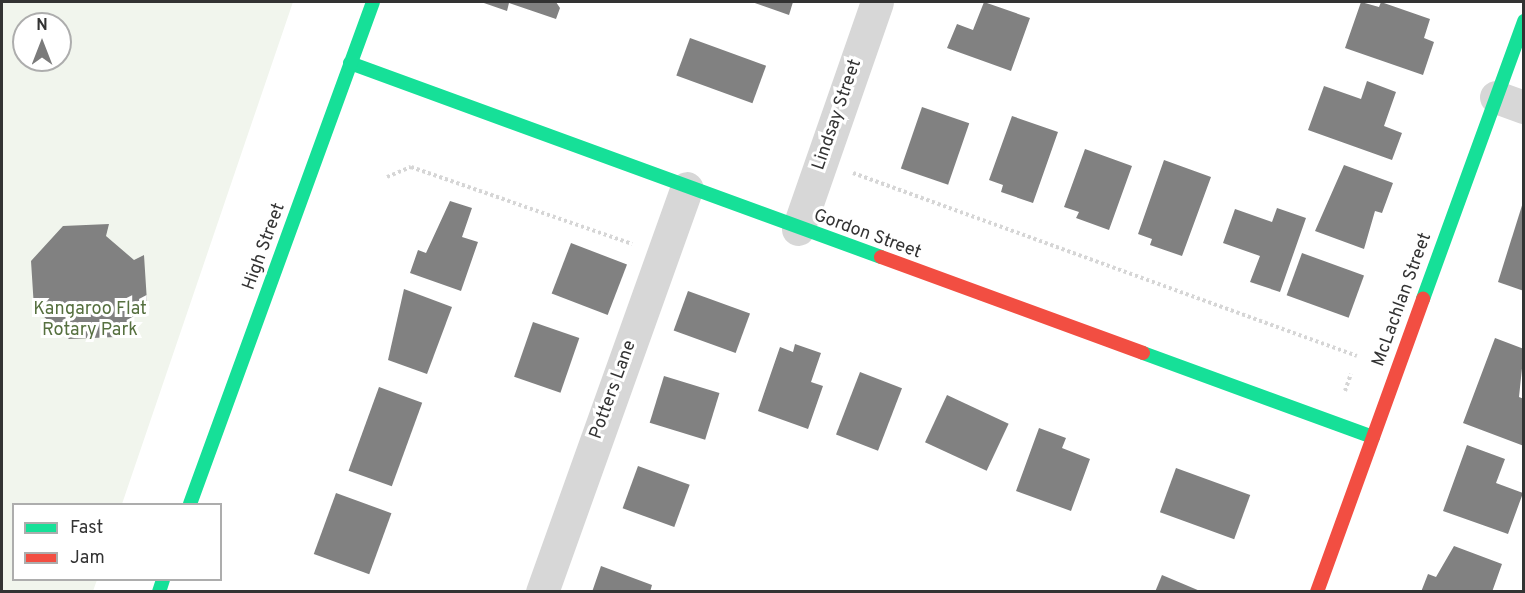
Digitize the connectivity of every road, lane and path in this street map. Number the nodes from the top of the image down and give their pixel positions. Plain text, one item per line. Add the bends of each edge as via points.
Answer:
1 (373, 2) edge
2 (878, 2) edge
3 (1524, 21) edge
4 (350, 63) junction
5 (1510, 102) edge
6 (846, 171) dead end
7 (387, 177) dead end
8 (687, 188) junction
9 (798, 229) junction
10 (639, 247) dead end
11 (1357, 356) dead end
12 (1373, 437) junction
13 (190, 503) edge
14 (542, 591) edge
15 (1317, 591) edge

1 - 4 main road, High Street
2 - 9 street, Lindsay Street
3 - 5 main road, McLachlan Street
4 - 8 main road, Gordon Street
4 - 13 main road, High Street
5 - 12 main road, McLachlan Street
6 - 11 path
7 - 10 path via 411,167
8 - 9 main road, Gordon Street
8 - 14 street, Potters Lane
9 - 12 main road, Gordon Street
12 - 15 main road, McLachlan Street

